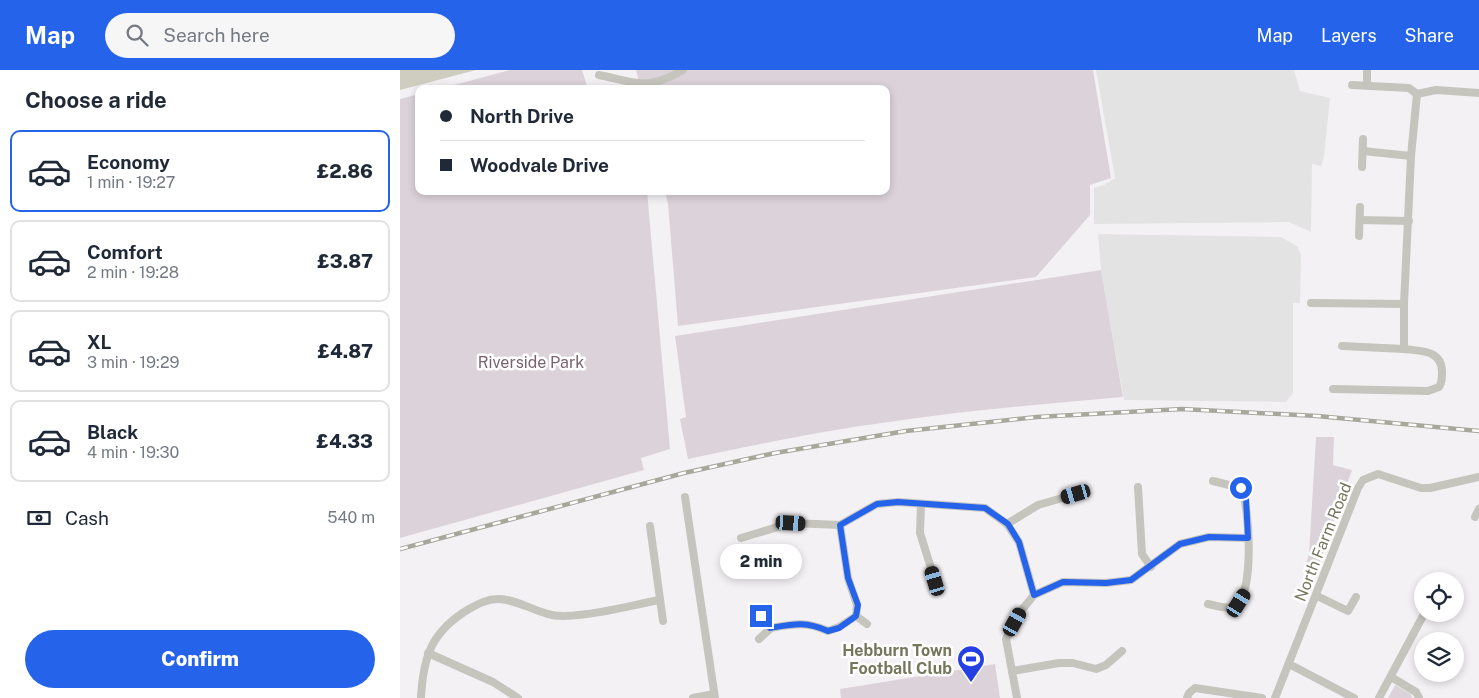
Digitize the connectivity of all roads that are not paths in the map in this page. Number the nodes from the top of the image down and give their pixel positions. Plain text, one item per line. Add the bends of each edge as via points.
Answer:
1 (683, 70) edge
2 (1367, 70) edge
3 (599, 75) dead end
4 (1352, 85) dead end
5 (1367, 86) junction
6 (1479, 93) edge
7 (1417, 94) junction
8 (1363, 138) dead end
9 (1363, 151) junction
10 (1411, 156) junction
11 (1362, 167) dead end
12 (1360, 207) dead end
13 (1360, 220) junction
14 (1409, 222) junction
15 (1359, 236) dead end
16 (1311, 303) dead end
17 (1404, 304) junction
18 (1342, 346) dead end
19 (1404, 348) junction
20 (1333, 389) dead end
21 (1479, 477) edge
22 (1213, 481) dead end
23 (1138, 488) dead end
24 (1076, 494) dead end
25 (685, 497) dead end
26 (921, 505) junction
27 (1479, 509) edge
28 (1475, 517) dead end
29 (1008, 524) junction
30 (840, 525) junction
31 (650, 526) dead end
32 (740, 538) dead end
33 (1248, 538) junction
34 (1151, 567) junction
35 (937, 587) dead end
36 (1034, 595) junction
37 (1317, 596) junction
38 (1356, 597) dead end
39 (659, 600) junction
40 (1208, 604) dead end
41 (761, 616) dead end
42 (856, 616) junction
43 (663, 621) dead end
44 (1420, 622) edge
45 (867, 624) dead end
46 (770, 628) junction
47 (759, 639) dead end
48 (1122, 651) dead end
49 (428, 653) junction
50 (1289, 664) junction
51 (1012, 671) junction
52 (1390, 677) junction
53 (714, 696) edge
54 (421, 698) edge
55 (518, 698) edge
56 (693, 698) edge
57 (1017, 698) edge
58 (1187, 698) edge
59 (1262, 698) edge
60 (1275, 698) edge
61 (1354, 698) edge
62 (1379, 698) edge
63 (1419, 698) edge

1 - 3 street via 657,83 639,85
2 - 5 street
4 - 5 street
5 - 7 street via 1409,88
6 - 7 street via 1436,90
7 - 10 street
8 - 9 street
9 - 10 street
9 - 11 street
10 - 14 street
12 - 13 street
13 - 14 street
13 - 15 street
14 - 17 street
16 - 17 street
17 - 19 street
18 - 19 street
19 - 20 street via 1438,357 1442,371 1439,388 1428,391
21 - 37 street, North Farm Road via 1430,488 1378,474 1363,480
22 - 33 street via 1241,488 1246,498
23 - 34 street via 1142,554
24 - 29 street via 1038,505
25 - 53 street
26 - 29 street via 985,508
26 - 30 street via 877,504
26 - 35 street via 920,533
27 - 28 street
29 - 36 street via 1019,542
30 - 32 street via 791,523
30 - 42 street via 848,578 858,605
31 - 39 street
33 - 34 street via 1209,537 1180,544
33 - 40 street via 1245,593 1239,603 1225,608
34 - 36 street via 1131,580 1063,582
36 - 51 street via 1006,639
37 - 38 street via 1348,611
37 - 50 street, North Farm Road
39 - 43 street
39 - 49 street via 563,617 498,599 481,602 441,630
41 - 46 street
42 - 45 street
42 - 46 street via 839,628 828,631 801,623
44 - 52 street
46 - 47 street
48 - 51 street via 1096,669 1059,663
49 - 54 street via 422,671
49 - 55 street via 493,682
50 - 60 street, North Farm Road
50 - 61 street
51 - 57 street
52 - 62 street
52 - 63 street via 1416,692
53 - 56 street
58 - 59 street via 1195,688

